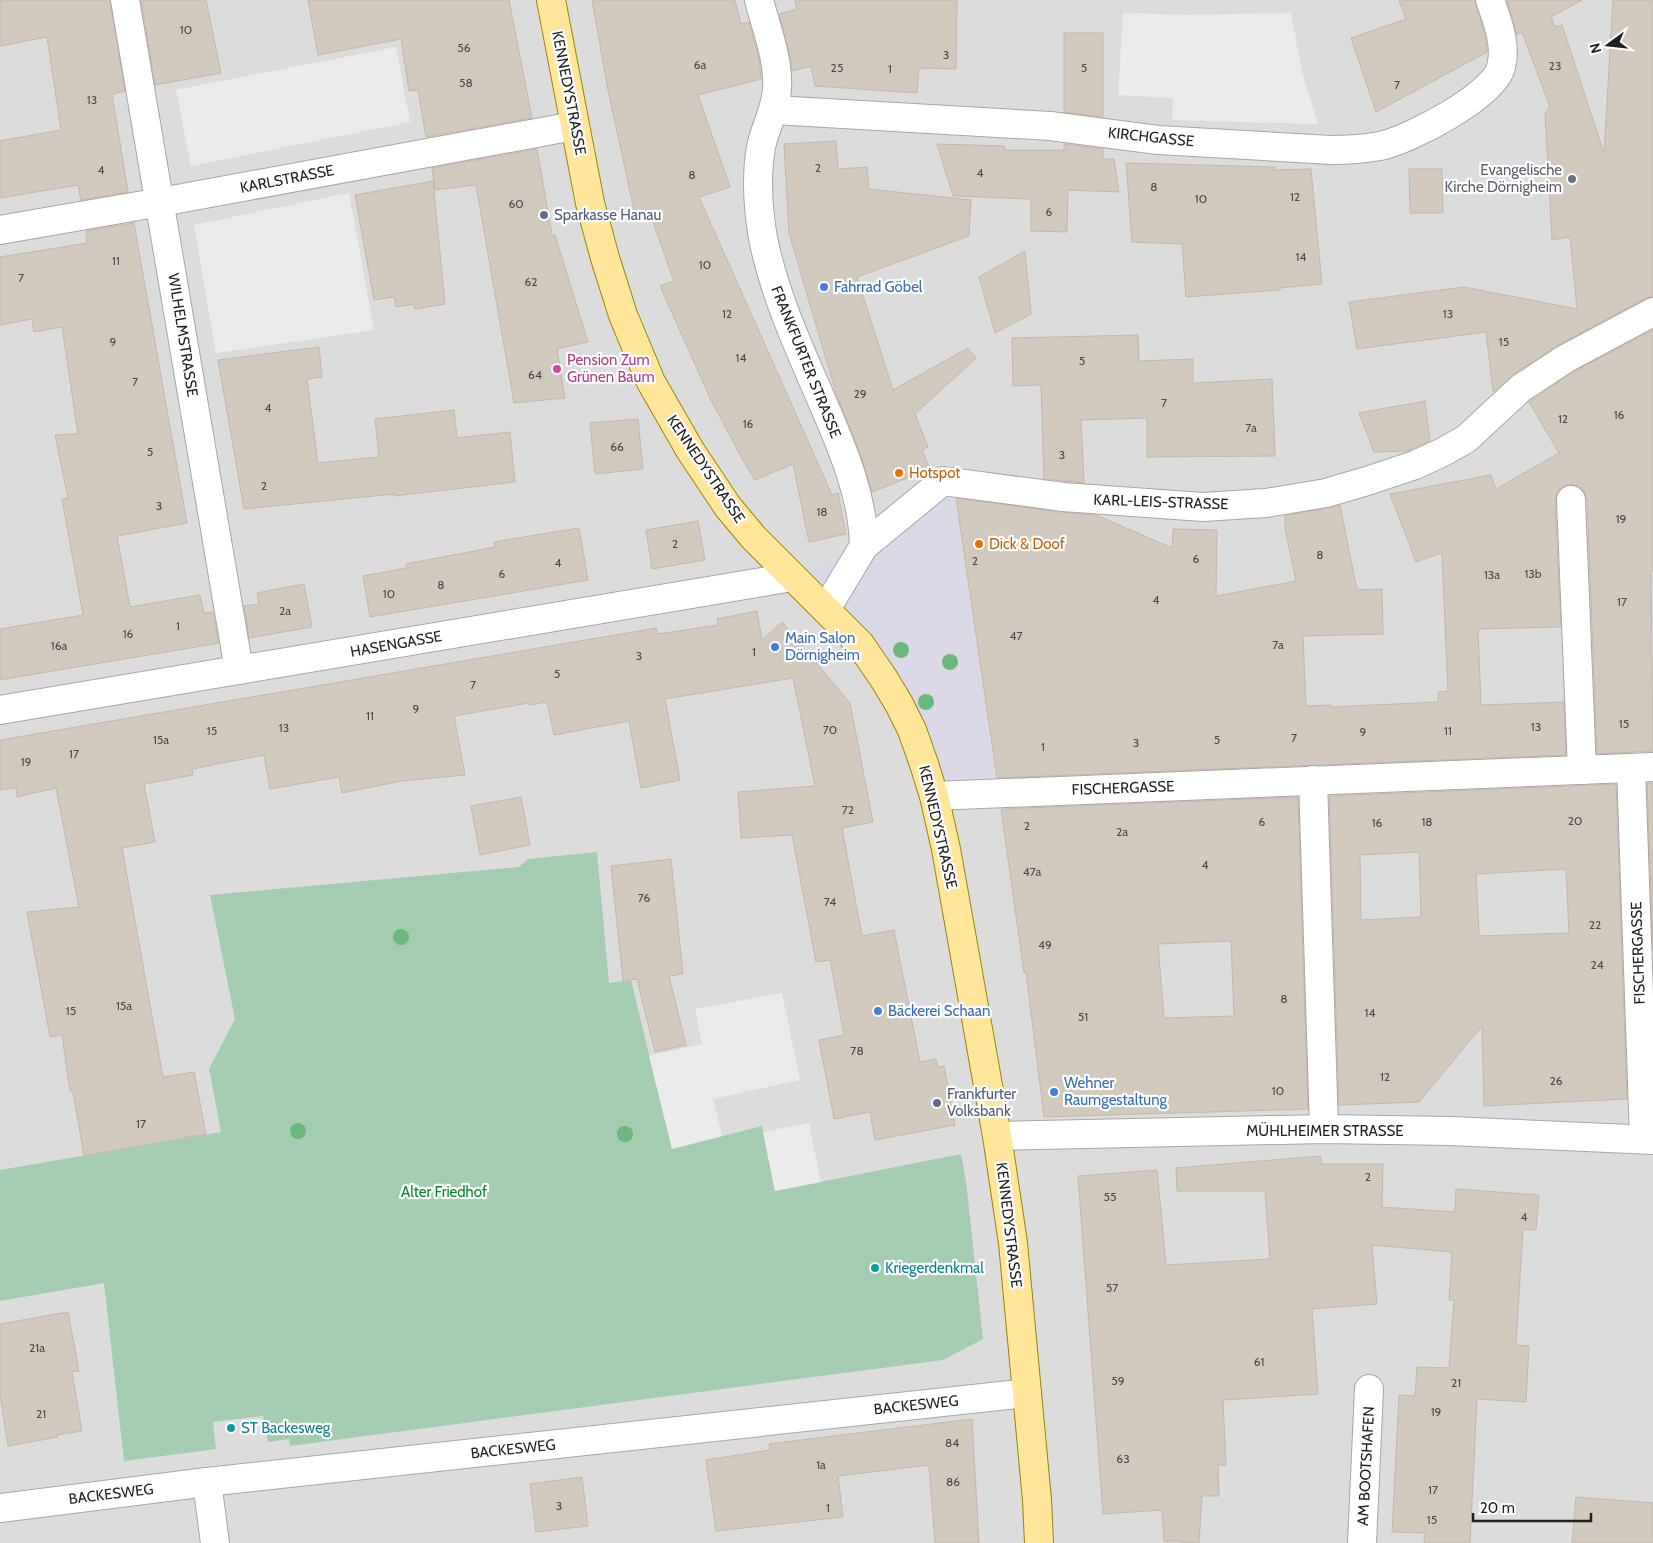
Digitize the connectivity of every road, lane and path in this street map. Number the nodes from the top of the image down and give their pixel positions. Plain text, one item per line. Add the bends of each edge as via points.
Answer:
1 (125, 0) edge
2 (551, 0) edge
3 (759, 0) edge
4 (1490, 0) edge
5 (774, 110) junction
6 (574, 126) junction
7 (161, 202) junction
8 (0, 230) edge
9 (1653, 312) edge
10 (1572, 500) dead end
11 (864, 546) junction
12 (792, 577) junction
13 (826, 608) junction
14 (239, 670) junction
15 (0, 710) edge
16 (1642, 767) edge
17 (1582, 770) junction
18 (1313, 780) junction
19 (934, 796) junction
20 (1324, 1129) junction
21 (997, 1136) junction
22 (1649, 1139) edge
23 (1369, 1389) dead end
24 (1027, 1393) junction
25 (207, 1482) junction
26 (0, 1508) edge
27 (215, 1543) edge
28 (1039, 1543) edge
29 (1362, 1543) edge

1 - 7 street, WILHELMSTRASSE
2 - 6 main road, KENNEDYSTRASSE
3 - 5 street, FRANKFURTER STRASSE via 775,62 777,88
4 - 5 street, KIRCHGASSE via 1504,52 1497,78 1453,112 1406,138 1381,146 1354,150 1158,140 1050,126
5 - 11 street, FRANKFURTER STRASSE via 761,146 758,168 763,236 785,312 852,476
6 - 7 street, KARLSTRASSE
6 - 12 main road, KENNEDYSTRASSE via 605,258 623,315 651,382 728,507
7 - 8 street, KARLSTRASSE
7 - 14 street, WILHELMSTRASSE
9 - 11 street, KARL-LEIS-STRASSE via 1565,359 1521,388 1466,439 1429,458 1368,481 1293,499 1203,506 1063,497 943,481
10 - 17 street
11 - 13 street, KARL-LEIS-STRASSE
12 - 13 main road, KENNEDYSTRASSE
12 - 14 street, HASENGASSE
13 - 19 main road, KENNEDYSTRASSE via 860,644 899,704 912,730
14 - 15 street, HASENGASSE
16 - 17 street, FISCHERGASSE
16 - 22 street, FISCHERGASSE
17 - 18 street, FISCHERGASSE
18 - 19 street, FISCHERGASSE
18 - 20 street
19 - 21 main road, KENNEDYSTRASSE
20 - 21 street, MÜHLHEIMER STRASSE
20 - 22 street, MÜHLHEIMER STRASSE
21 - 24 main road, KENNEDYSTRASSE via 1013,1243
23 - 29 street, AM BOOTSHAFEN
24 - 25 street, BACKESWEG
24 - 28 main road, KENNEDYSTRASSE
25 - 26 street, BACKESWEG
25 - 27 street

